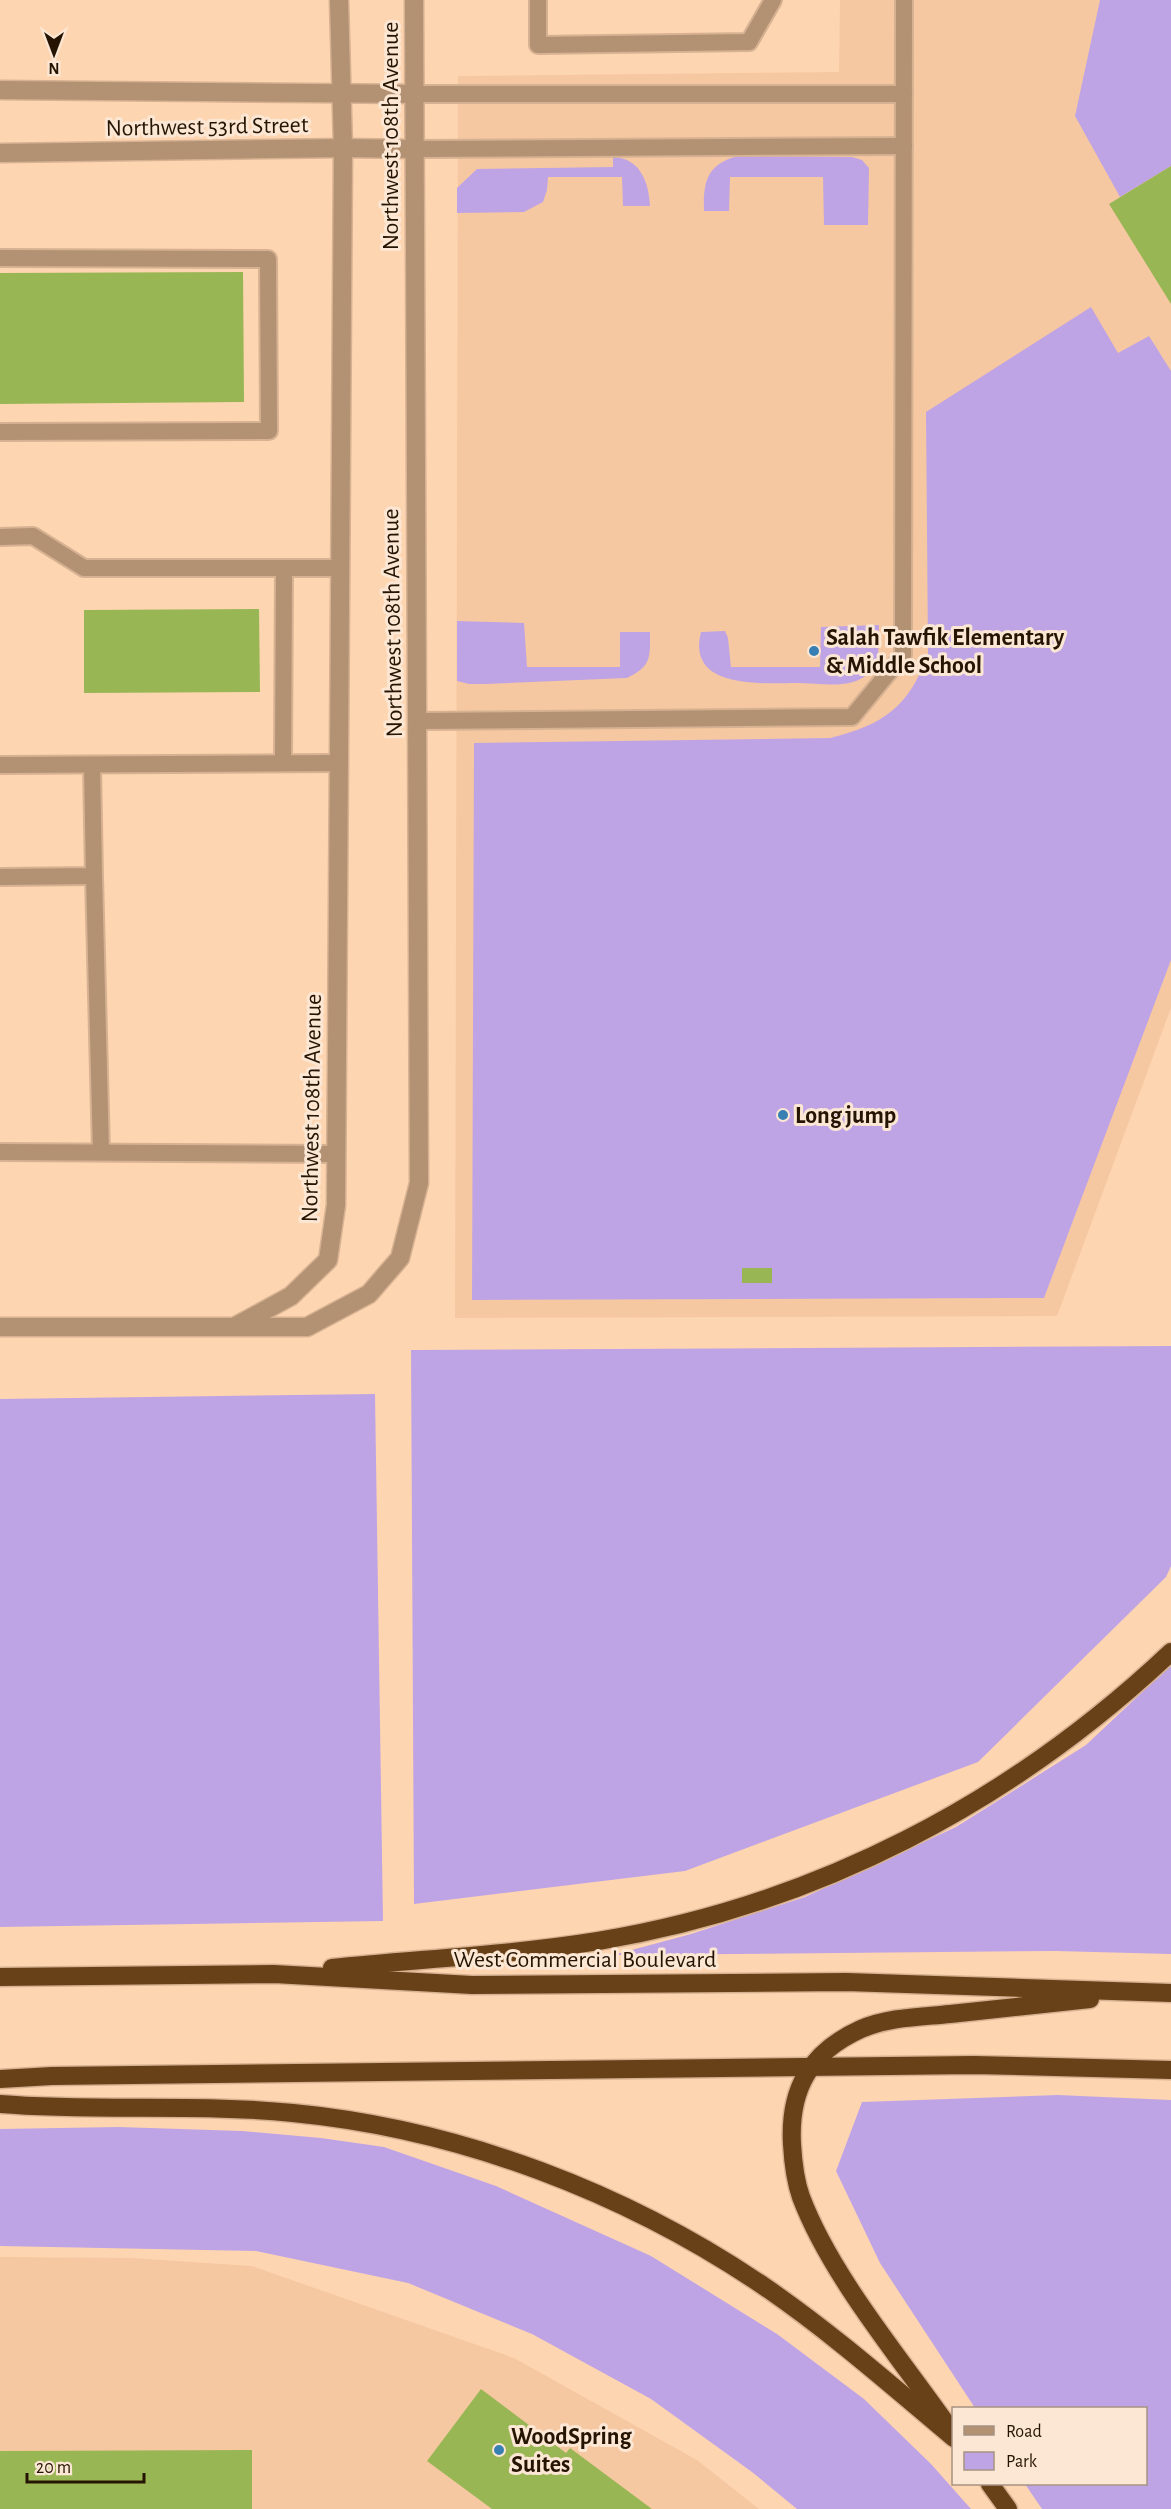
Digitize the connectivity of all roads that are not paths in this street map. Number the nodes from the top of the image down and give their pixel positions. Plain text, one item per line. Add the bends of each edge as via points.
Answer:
1 (339, 0) edge
2 (414, 0) edge
3 (538, 0) edge
4 (773, 0) edge
5 (904, 0) edge
6 (0, 90) edge
7 (340, 93) junction
8 (414, 94) junction
9 (904, 94) junction
10 (904, 146) junction
11 (343, 148) junction
12 (414, 149) junction
13 (0, 153) edge
14 (0, 258) edge
15 (0, 432) edge
16 (0, 537) edge
17 (284, 568) junction
18 (340, 568) junction
19 (417, 721) junction
20 (339, 763) junction
21 (283, 764) junction
22 (0, 765) edge
23 (92, 765) junction
24 (94, 876) junction
25 (0, 877) edge
26 (0, 1152) edge
27 (101, 1152) junction
28 (336, 1154) junction
29 (0, 1327) edge
30 (234, 1328) junction
31 (1171, 1652) edge
32 (274, 1974) junction
33 (0, 1977) edge
34 (1164, 1992) edge
35 (810, 2069) junction
36 (1171, 2070) edge
37 (0, 2079) edge
38 (0, 2104) edge
39 (952, 2433) edge
40 (952, 2434) edge
41 (991, 2485) edge
42 (1008, 2509) edge

1 - 7 street, Northwest 108th Avenue
2 - 8 street, Northwest 108th Avenue
3 - 4 lane via 538,45 749,42
5 - 9 lane
6 - 7 street, Northwest 53rd Street
7 - 8 street, Northwest 53rd Street
7 - 11 street, Northwest 108th Avenue
8 - 9 lane
8 - 12 street, Northwest 108th Avenue
9 - 10 lane
10 - 12 lane
10 - 19 lane via 903,655 852,717
11 - 12 street, Northwest 53rd Street
11 - 13 street, Northwest 53rd Street
11 - 18 street, Northwest 108th Avenue
12 - 19 street, Northwest 108th Avenue
14 - 15 lane via 268,259 268,430
16 - 17 lane via 33,536 84,568
17 - 18 lane
17 - 21 lane
18 - 20 street, Northwest 108th Avenue
19 - 30 street, Northwest 108th Avenue via 419,1183 400,1258 369,1294 307,1328
20 - 21 lane
20 - 28 street, Northwest 108th Avenue
21 - 23 lane
22 - 23 lane
23 - 24 lane
24 - 25 lane
24 - 27 lane
26 - 27 lane
27 - 28 lane
28 - 30 street, Northwest 108th Avenue via 336,1205 328,1260 291,1296
29 - 30 street
31 - 32 highway via 1068,1740 1004,1786 922,1831 797,1889 666,1928 599,1941 533,1951
32 - 33 highway, West Commercial Boulevard
32 - 34 highway, West Commercial Boulevard via 472,1985 834,1982
34 - 35 highway via 897,2019 863,2028 836,2042
35 - 36 highway via 974,2065
35 - 37 highway
35 - 39 highway via 797,2088 791,2110 793,2165 801,2196 836,2266
38 - 40 highway via 293,2113 375,2124 524,2165 586,2190 706,2250 765,2287 825,2330
41 - 42 highway

